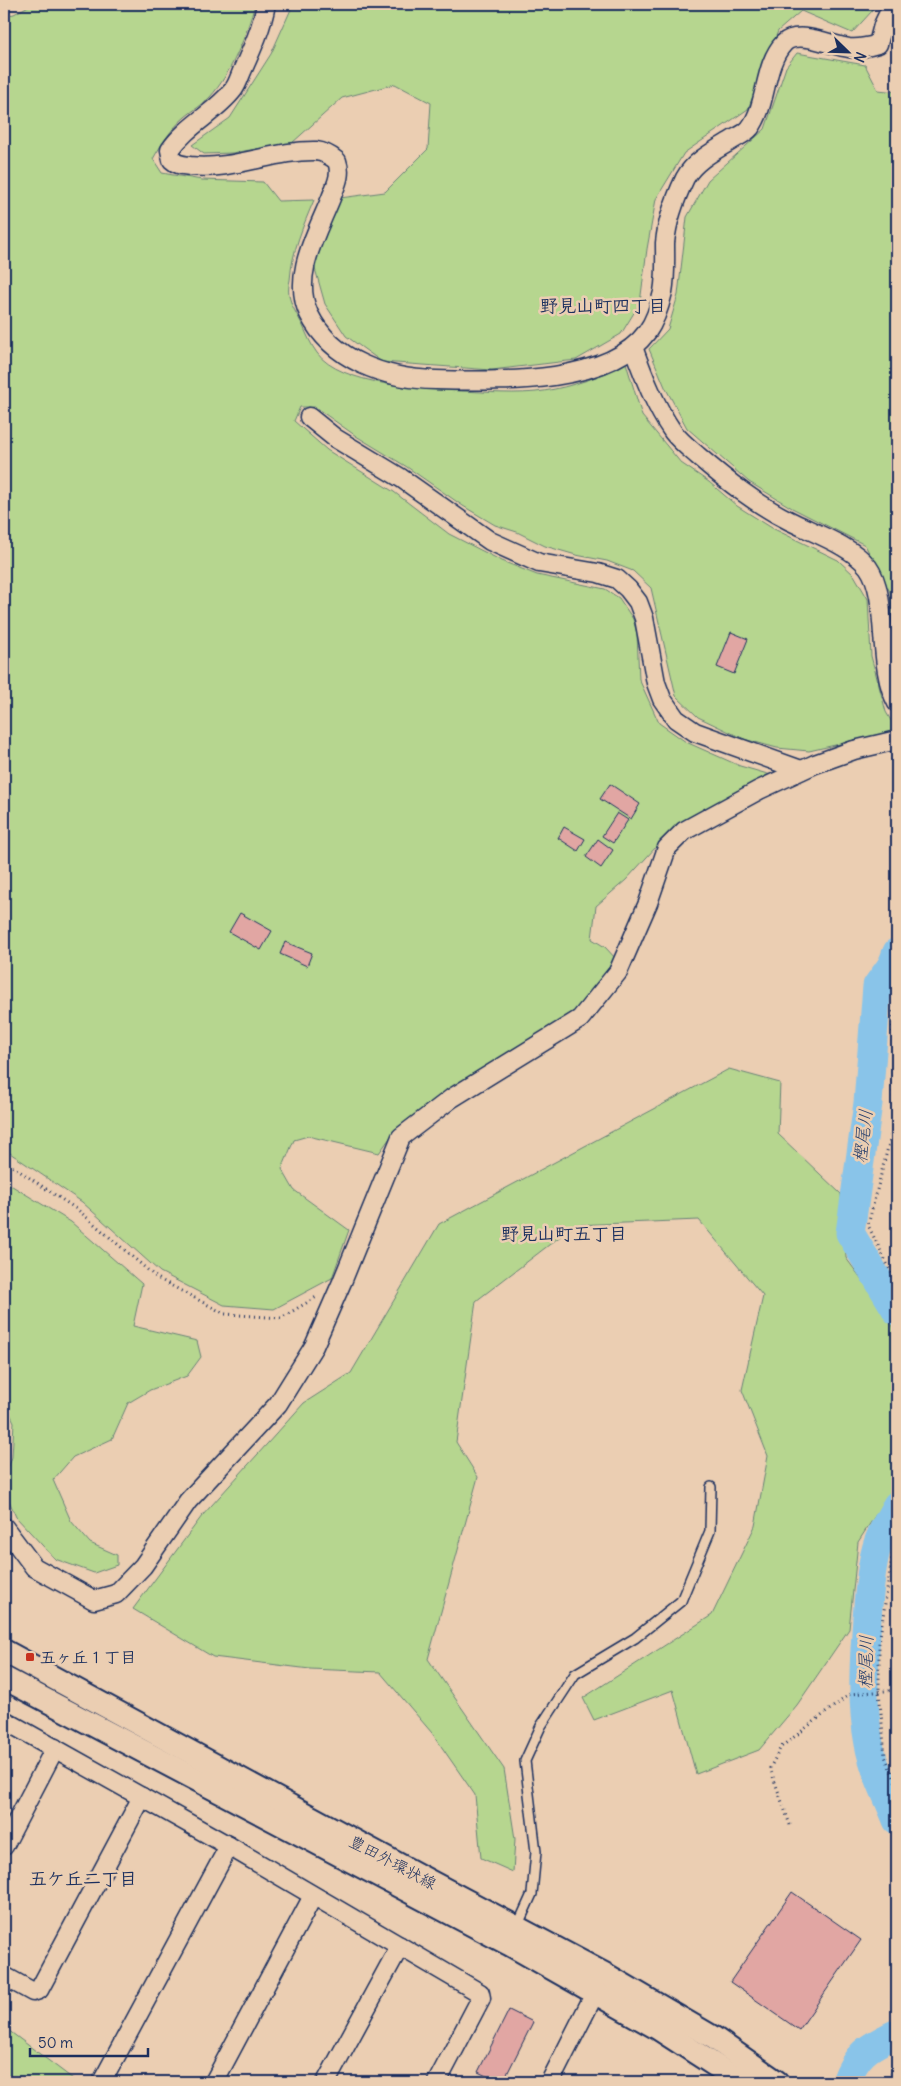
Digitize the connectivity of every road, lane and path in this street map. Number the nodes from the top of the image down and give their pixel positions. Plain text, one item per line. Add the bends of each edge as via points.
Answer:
1 (266, 4) edge
2 (893, 4) edge
3 (633, 347) junction
4 (309, 417) dead end
5 (897, 703) edge
6 (897, 740) edge
7 (801, 770) junction
8 (897, 1002) edge
9 (4, 1161) edge
10 (342, 1282) junction
11 (897, 1284) edge
12 (711, 1487) dead end
13 (4, 1527) edge
14 (897, 1540) edge
15 (4, 1651) edge
16 (4, 1678) edge
17 (897, 1690) edge
18 (879, 1691) junction
19 (4, 1720) edge
20 (55, 1748) junction
21 (897, 1785) edge
22 (142, 1797) junction
23 (790, 1824) dead end
24 (4, 1846) edge
25 (229, 1846) junction
26 (313, 1896) junction
27 (518, 1927) junction
28 (400, 1946) junction
29 (4, 1976) edge
30 (595, 1993) junction
31 (897, 2068) edge
32 (104, 2082) edge
33 (214, 2082) edge
34 (326, 2082) edge
35 (437, 2082) edge
36 (550, 2082) edge
37 (741, 2082) edge
38 (777, 2082) edge
39 (884, 2082) edge

1 - 3 street via 262,25 235,88 195,122 174,144 170,156 179,164 198,167 317,151 337,161 340,176 308,253 302,283 308,312 328,342 342,354 364,365 413,379 497,381 547,377 588,369 610,362
2 - 3 street via 882,25 878,44 851,48 799,37 790,39 780,48 760,109 749,130 701,159 686,176 668,218 663,291 653,323
3 - 5 street via 659,409 675,434 691,450 765,508 858,555 869,569 879,602 887,669
4 - 7 street via 335,438 401,478 490,541 539,564 617,579 638,602 656,682 662,699 676,719 694,732
6 - 7 street via 854,750
7 - 10 street via 684,831 667,848 648,903 618,972 580,1019 452,1098 401,1137
8 - 11 path via 893,1012 892,1064 895,1120 868,1225
9 - 10 path via 78,1210 156,1278 225,1314 281,1318
10 - 13 street via 314,1346 278,1404 188,1501 143,1566 116,1594 94,1600 34,1567
12 - 27 lane via 710,1532 681,1601 635,1638 575,1674 541,1726 524,1761 536,1852 532,1894
14 - 18 path via 879,1643
15 - 27 street, 豊田外環状線
16 - 30 street, 豊田外環状線
17 - 18 path
18 - 21 path via 885,1756
18 - 23 path via 850,1694 781,1747 770,1768
19 - 20 street
20 - 22 street
20 - 24 street
22 - 25 street
22 - 29 street via 39,1990 33,1992
25 - 26 street
25 - 32 street
26 - 28 street
26 - 33 street
27 - 38 street, 豊田外環状線 via 714,2038
28 - 34 street
28 - 35 street via 481,1995
30 - 36 street
30 - 37 street, 豊田外環状線 via 659,2029
31 - 39 path

